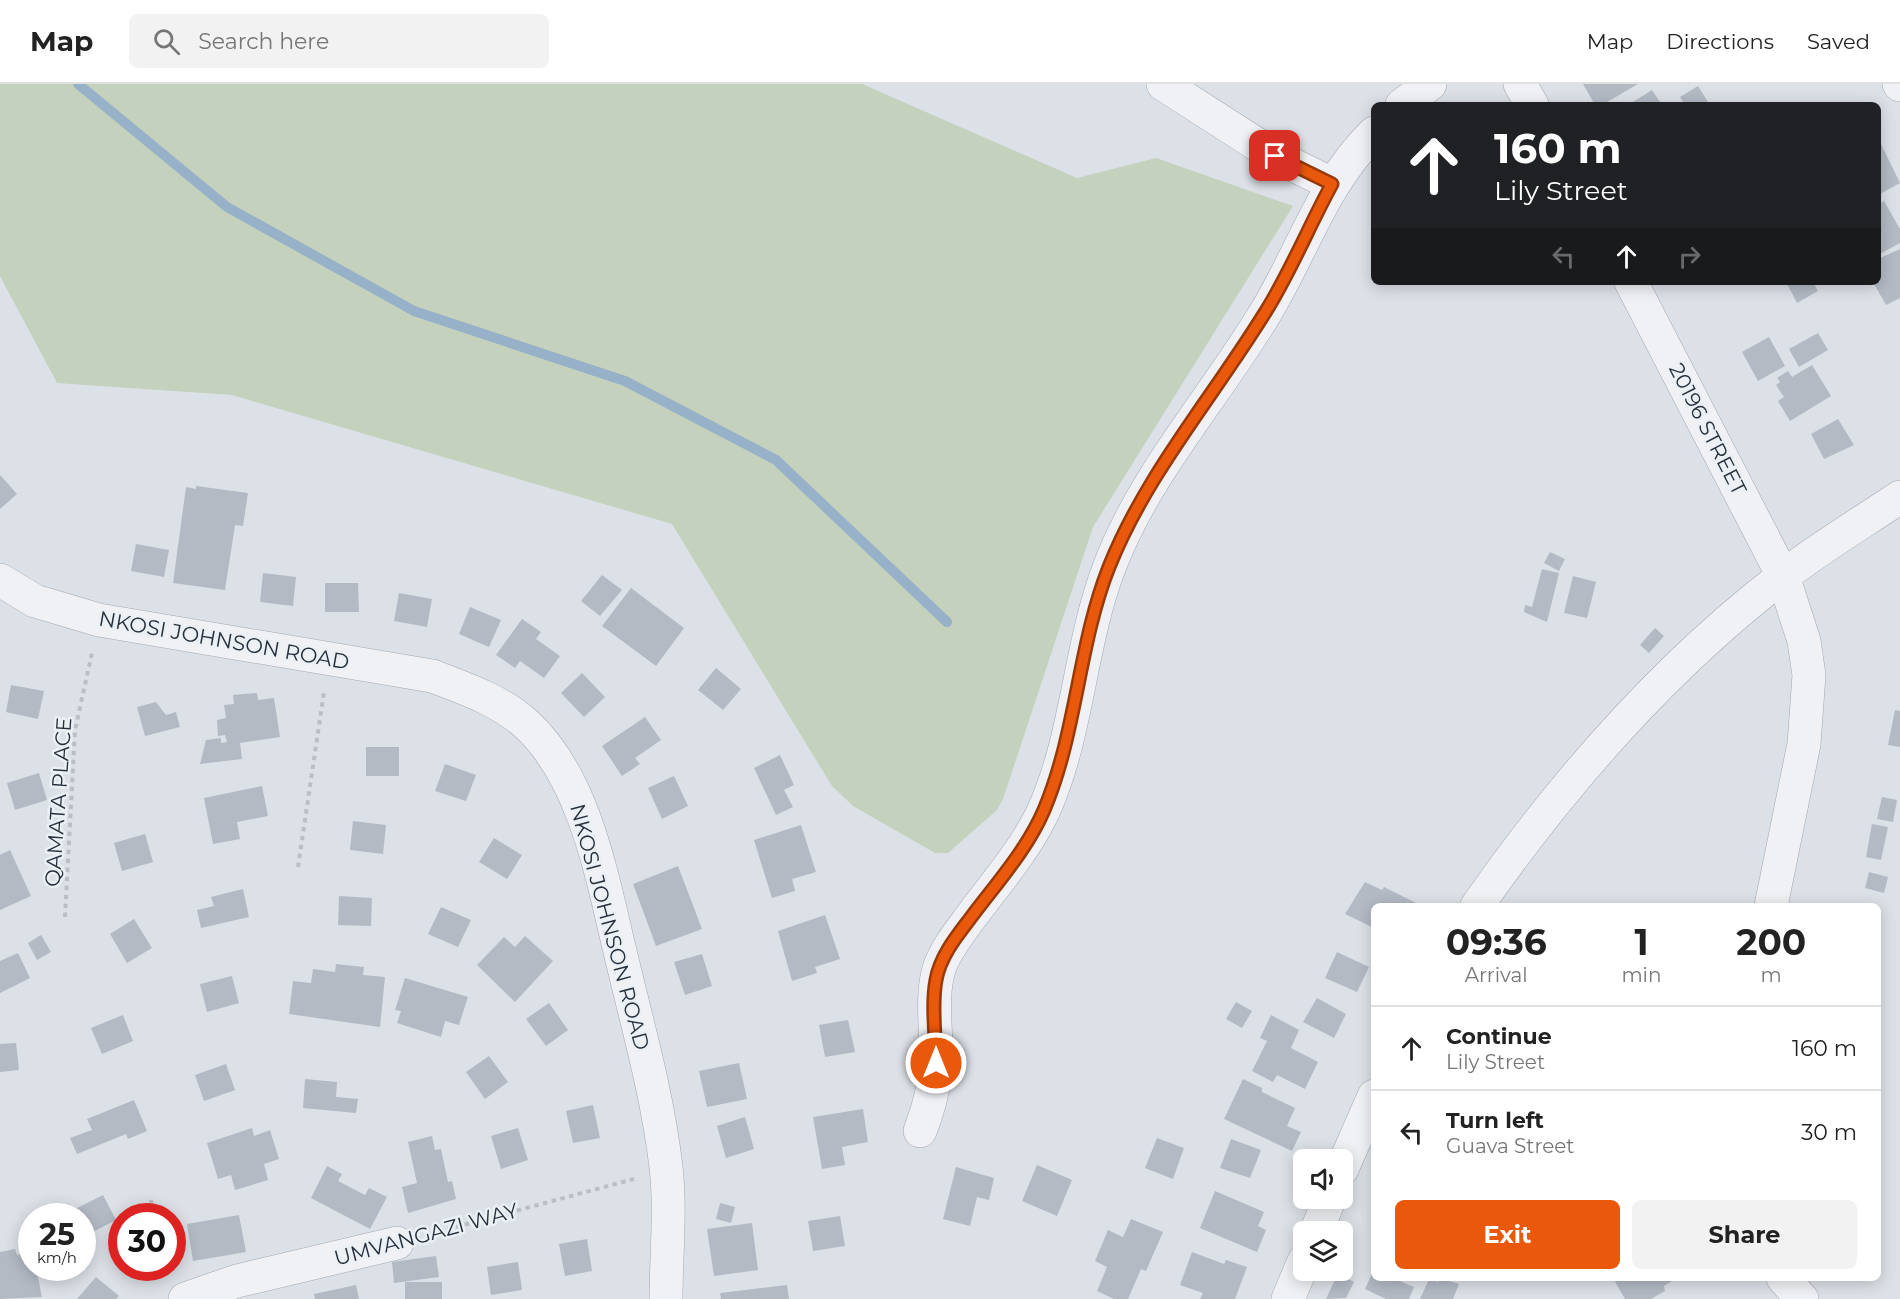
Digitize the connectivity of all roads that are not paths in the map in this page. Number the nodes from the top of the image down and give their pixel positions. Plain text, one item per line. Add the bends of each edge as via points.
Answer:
1 (1163, 84) edge
2 (1430, 84) edge
3 (1520, 84) edge
4 (1406, 102) edge
5 (1530, 102) edge
6 (1371, 137) edge
7 (1332, 184) junction
8 (1633, 285) edge
9 (1900, 497) edge
10 (1783, 576) junction
11 (0, 580) edge
12 (1479, 903) edge
13 (1772, 903) edge
14 (1371, 1103) edge
15 (920, 1131) dead end
16 (1351, 1149) edge
17 (397, 1243) road end
18 (1296, 1281) edge
19 (1786, 1281) edge
20 (185, 1299) edge
21 (666, 1299) edge
22 (1288, 1299) edge
23 (1802, 1299) edge

1 - 7 street via 1275,156
2 - 4 street
3 - 5 street
6 - 7 street
7 - 15 street via 1268,309 1151,485 1108,569 1056,779 1042,813 941,962 936,980 936,1063 931,1103
8 - 10 street, 20196 STREET
9 - 10 street
10 - 12 street via 1679,666 1615,731 1556,798
10 - 13 street, 20196 STREET via 1804,641 1809,704
11 - 21 street, NKOSI JOHNSON ROAD via 35,601 99,620 432,676 481,695 525,723 553,757 577,801 595,855 654,1088 667,1170
14 - 16 street
17 - 20 street, UMVANGAZI WAY via 237,1281
18 - 22 street
19 - 23 street

